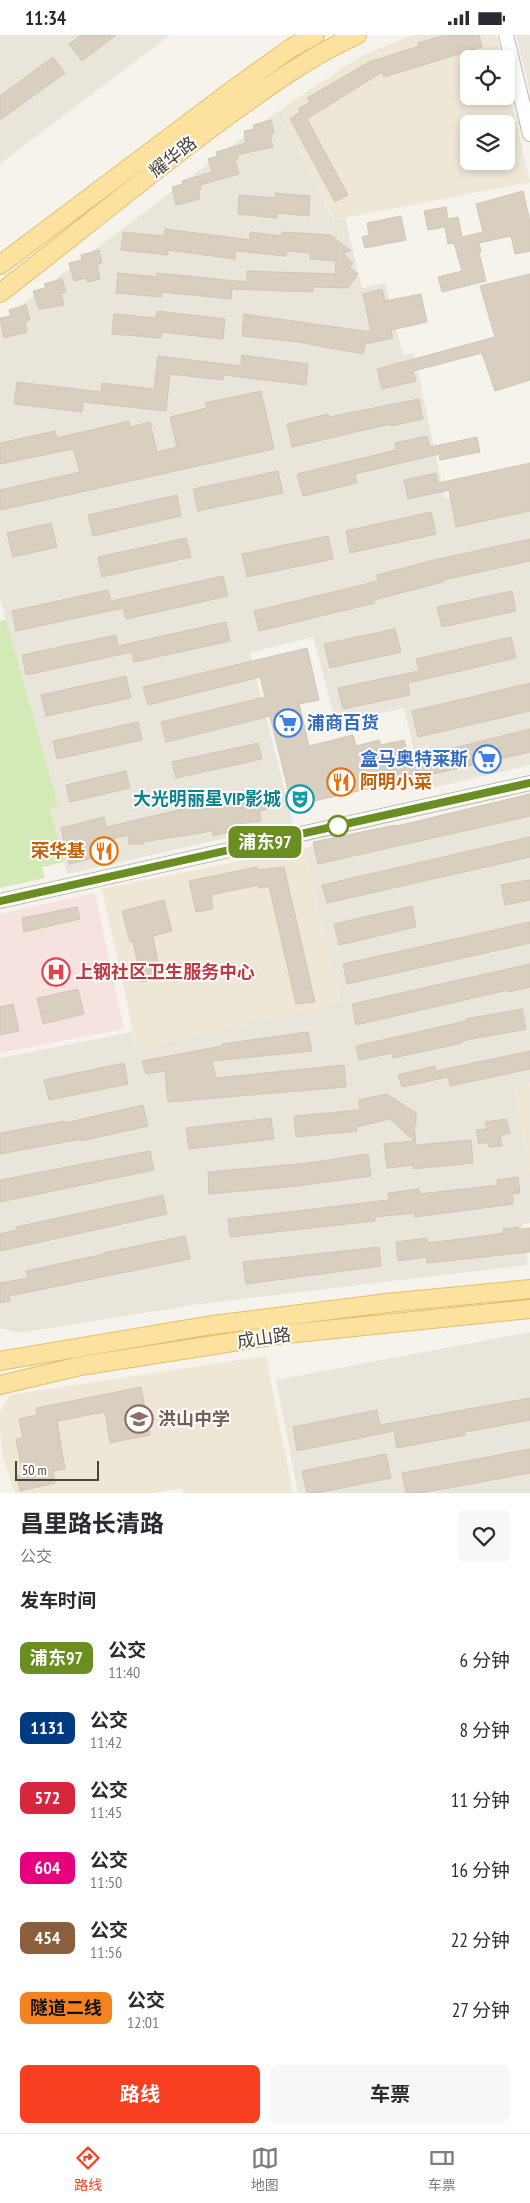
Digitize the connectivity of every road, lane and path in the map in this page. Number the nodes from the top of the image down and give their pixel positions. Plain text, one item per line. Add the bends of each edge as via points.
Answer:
1 (315, 35) edge
2 (357, 35) edge
3 (506, 35) edge
4 (530, 134) edge
5 (0, 265) edge
6 (0, 293) edge
7 (530, 783) edge
8 (0, 901) edge
9 (530, 1289) edge
10 (530, 1309) edge
11 (0, 1361) edge
12 (0, 1385) edge

1 - 5 main road, 耀华路 via 262,68
2 - 6 main road, 耀华路 via 300,65 226,117
3 - 4 street
7 - 8 street
9 - 11 main road, 成山路 via 212,1325
10 - 12 main road, 成山路 via 278,1335 80,1366

